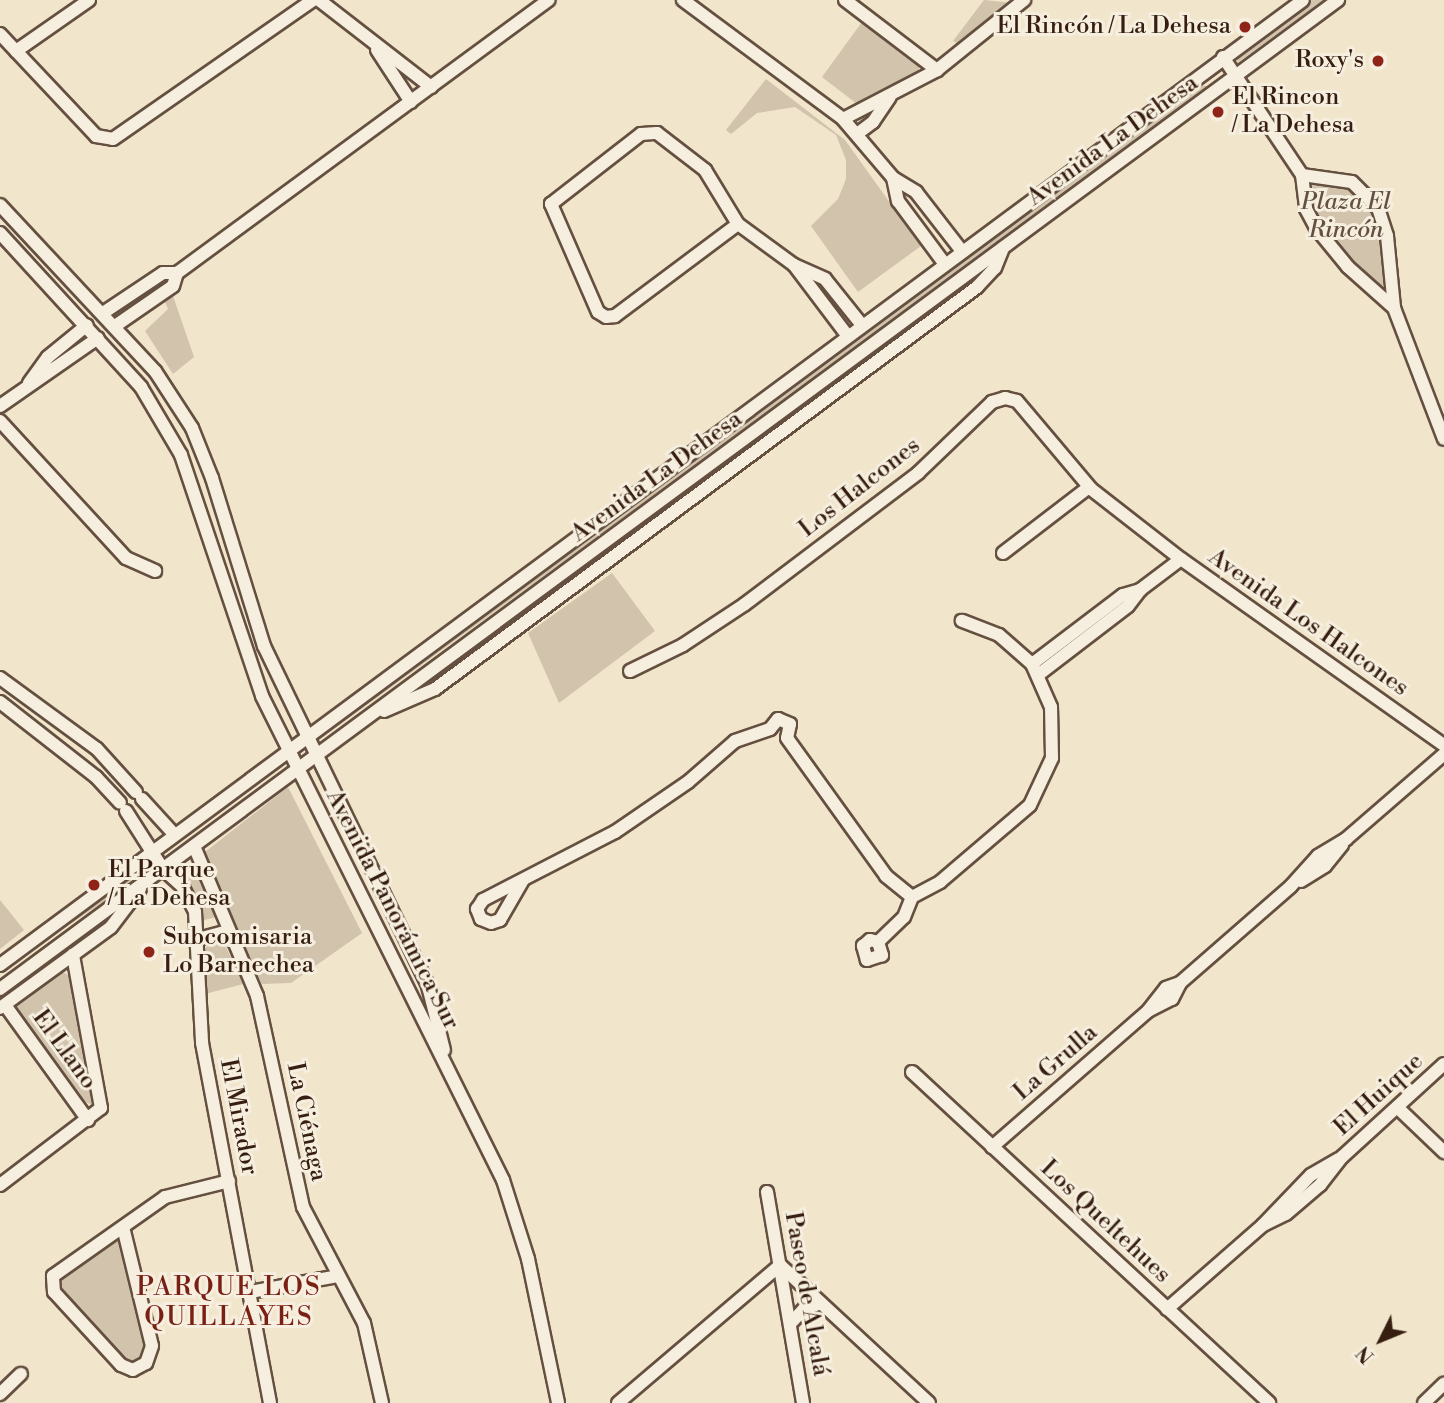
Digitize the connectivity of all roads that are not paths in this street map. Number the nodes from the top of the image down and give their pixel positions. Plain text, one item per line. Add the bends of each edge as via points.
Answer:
1 (89, 0) edge
2 (313, 0) edge
3 (319, 0) edge
4 (549, 0) edge
5 (683, 0) edge
6 (845, 0) edge
7 (1024, 0) edge
8 (1303, 0) edge
9 (1338, 0) edge
10 (0, 34) edge
11 (371, 41) junction
12 (16, 51) junction
13 (1223, 57) junction
14 (937, 70) junction
15 (1236, 76) junction
16 (431, 88) junction
17 (890, 96) junction
18 (411, 103) junction
19 (843, 119) junction
20 (857, 134) junction
21 (1302, 175) junction
22 (893, 178) junction
23 (0, 205) edge
24 (932, 212) junction
25 (738, 224) junction
26 (916, 226) junction
27 (0, 233) edge
28 (1003, 248) junction
29 (961, 250) junction
30 (944, 263) junction
31 (794, 265) junction
32 (61, 268) junction
33 (177, 273) junction
34 (46, 282) junction
35 (834, 290) junction
36 (822, 299) junction
37 (1394, 308) junction
38 (103, 313) junction
39 (861, 324) junction
40 (87, 325) junction
41 (115, 326) junction
42 (847, 335) junction
43 (98, 338) junction
44 (155, 371) junction
45 (29, 383) junction
46 (141, 387) junction
47 (0, 406) edge
48 (0, 421) edge
49 (1444, 439) edge
50 (201, 448) junction
51 (181, 454) junction
52 (1089, 487) junction
53 (638, 517) junction
54 (649, 531) junction
55 (1003, 553) dead end
56 (1181, 559) junction
57 (155, 571) dead end
58 (962, 621) dead end
59 (478, 635) junction
60 (489, 649) junction
61 (1035, 669) junction
62 (630, 671) dead end
63 (0, 678) edge
64 (0, 702) edge
65 (373, 714) junction
66 (59, 722) junction
67 (305, 735) junction
68 (48, 739) junction
69 (1444, 746) edge
70 (288, 748) junction
71 (1444, 754) edge
72 (316, 757) junction
73 (298, 769) junction
74 (174, 834) junction
75 (194, 846) junction
76 (151, 852) junction
77 (163, 869) junction
78 (523, 880) dead end
79 (144, 883) junction
80 (912, 897) junction
81 (228, 931) junction
82 (198, 939) junction
83 (878, 942) dead end
84 (73, 955) junction
85 (0, 965) edge
86 (0, 989) edge
87 (2, 1007) edge
88 (1444, 1064) edge
89 (449, 1070) junction
90 (912, 1072) dead end
91 (1398, 1108) junction
92 (88, 1120) junction
93 (992, 1147) junction
94 (1444, 1152) edge
95 (2, 1180) edge
96 (229, 1181) junction
97 (767, 1192) dead end
98 (123, 1227) junction
99 (780, 1265) junction
100 (338, 1276) junction
101 (250, 1292) junction
102 (821, 1303) junction
103 (1167, 1309) junction
104 (790, 1324) junction
105 (21, 1374) dead end
106 (1444, 1384) edge
107 (1, 1391) edge
108 (559, 1402) edge
109 (270, 1403) edge
110 (382, 1403) edge
111 (618, 1403) edge
112 (803, 1403) edge
113 (929, 1403) edge
114 (1269, 1403) edge
115 (1424, 1403) edge

1 - 12 street
2 - 12 street via 113,139 96,136
3 - 11 street
4 - 16 street
5 - 19 street
6 - 14 street
7 - 14 street
8 - 13 street, Avenida La Dehesa
9 - 15 street, Avenida La Dehesa
10 - 12 street
11 - 16 street
11 - 18 street
13 - 15 street
13 - 29 street, Avenida La Dehesa
14 - 17 street
15 - 21 street
15 - 28 street, Avenida La Dehesa
16 - 18 street
17 - 19 street
17 - 20 street via 873,122
18 - 33 street
19 - 20 street
20 - 22 street
21 - 37 street via 1306,209 1320,234 1357,277
21 - 37 street via 1342,179 1372,198 1387,236
22 - 24 street via 910,185
22 - 26 street via 898,201
23 - 32 street, Avenida Panorámica Sur
24 - 26 street via 922,216
24 - 29 street
25 - 25 street via 705,170 653,132 641,134 551,204 598,312 611,318
25 - 31 street
26 - 30 street
27 - 34 street, Avenida Panorámica Sur
28 - 53 street, Avenida La Dehesa
28 - 54 street via 984,282
29 - 30 street, Avenida La Dehesa
30 - 39 street, Avenida La Dehesa
31 - 35 street via 815,272
31 - 36 street
32 - 34 street
32 - 38 street, Avenida Panorámica Sur
33 - 38 street via 163,273
33 - 41 street via 173,286
34 - 40 street, Avenida Panorámica Sur
35 - 36 street
35 - 39 street
36 - 42 street
37 - 49 street
38 - 41 street, Avenida Panorámica Sur
39 - 42 street, Avenida La Dehesa
40 - 43 street, Avenida Panorámica Sur
40 - 45 street via 48,357
41 - 44 street, Avenida Panorámica Sur
42 - 67 street, Avenida La Dehesa
43 - 45 street
43 - 46 street, Avenida Panorámica Sur
44 - 46 street via 153,384
44 - 50 street, Avenida Panorámica Sur
45 - 47 street
46 - 51 street, Avenida Panorámica Sur
48 - 57 street via 126,558
50 - 51 street via 190,446
50 - 67 street, Avenida Panorámica Sur via 264,646
51 - 70 street, Avenida Panorámica Sur via 250,667
52 - 55 street
52 - 56 street, Los Halcones
52 - 62 street, Los Halcones via 1017,401 992,402 918,473 745,604 683,645
53 - 54 street
53 - 59 street, Avenida La Dehesa
54 - 60 street
56 - 61 street via 1140,590 1128,606
56 - 69 street, Avenida Los Halcones
58 - 61 street via 999,635
59 - 60 street
59 - 65 street, Avenida La Dehesa
60 - 65 street via 428,694
61 - 80 street via 1051,707 1054,733 1048,771 1038,794 940,882
63 - 66 street
64 - 68 street, El Mirador
65 - 72 street, Avenida La Dehesa
66 - 68 street via 49,728
66 - 74 street via 107,758
67 - 70 street, Avenida La Dehesa
67 - 72 street, Avenida Panorámica Sur
68 - 76 street, El Mirador via 96,777 123,807
70 - 73 street, Avenida Panorámica Sur
70 - 74 street, Avenida La Dehesa
71 - 93 street, La Grulla via 1346,839 1318,856 1291,886 1180,983 1172,999 1148,1011
72 - 73 street, Avenida La Dehesa
72 - 89 street, Avenida Panorámica Sur via 428,986
73 - 75 street, Avenida La Dehesa
73 - 89 street, Avenida Panorámica Sur
74 - 76 street, Avenida La Dehesa
75 - 77 street, Avenida La Dehesa
75 - 81 street, La Ciénaga
76 - 77 street, El Mirador
76 - 85 street, Avenida La Dehesa
77 - 79 street, Avenida La Dehesa
77 - 82 street, El Mirador via 192,904
78 - 80 street via 656,805 734,741 770,729 775,738 787,738 886,876
79 - 84 street via 120,918
79 - 86 street, Avenida La Dehesa
80 - 83 street via 904,918
81 - 82 street
81 - 100 street, La Ciénaga via 257,996 303,1207
82 - 96 street, El Mirador via 200,1026
84 - 87 street
84 - 92 street via 103,1100
87 - 92 street, El Llano
88 - 91 street, El Huique
89 - 108 street, Avenida Panorámica Sur via 513,1209
90 - 93 street, Los Queltehues
91 - 94 street
91 - 103 street, El Huique via 1342,1157 1311,1175 1263,1225
92 - 95 street
93 - 103 street, Los Queltehues
96 - 98 street via 173,1193
96 - 101 street, El Mirador
97 - 99 street, Paseo de Alcalá
98 - 98 street via 56,1274 51,1284 121,1365 133,1370 146,1363 152,1346
99 - 102 street
99 - 104 street, Paseo de Alcalá
99 - 111 street
100 - 101 street
100 - 110 street, La Ciénaga via 367,1330
101 - 109 street, El Mirador
102 - 104 street via 804,1309
102 - 113 street
103 - 114 street, Los Queltehues
104 - 112 street, Paseo de Alcalá
105 - 107 street
106 - 115 street

